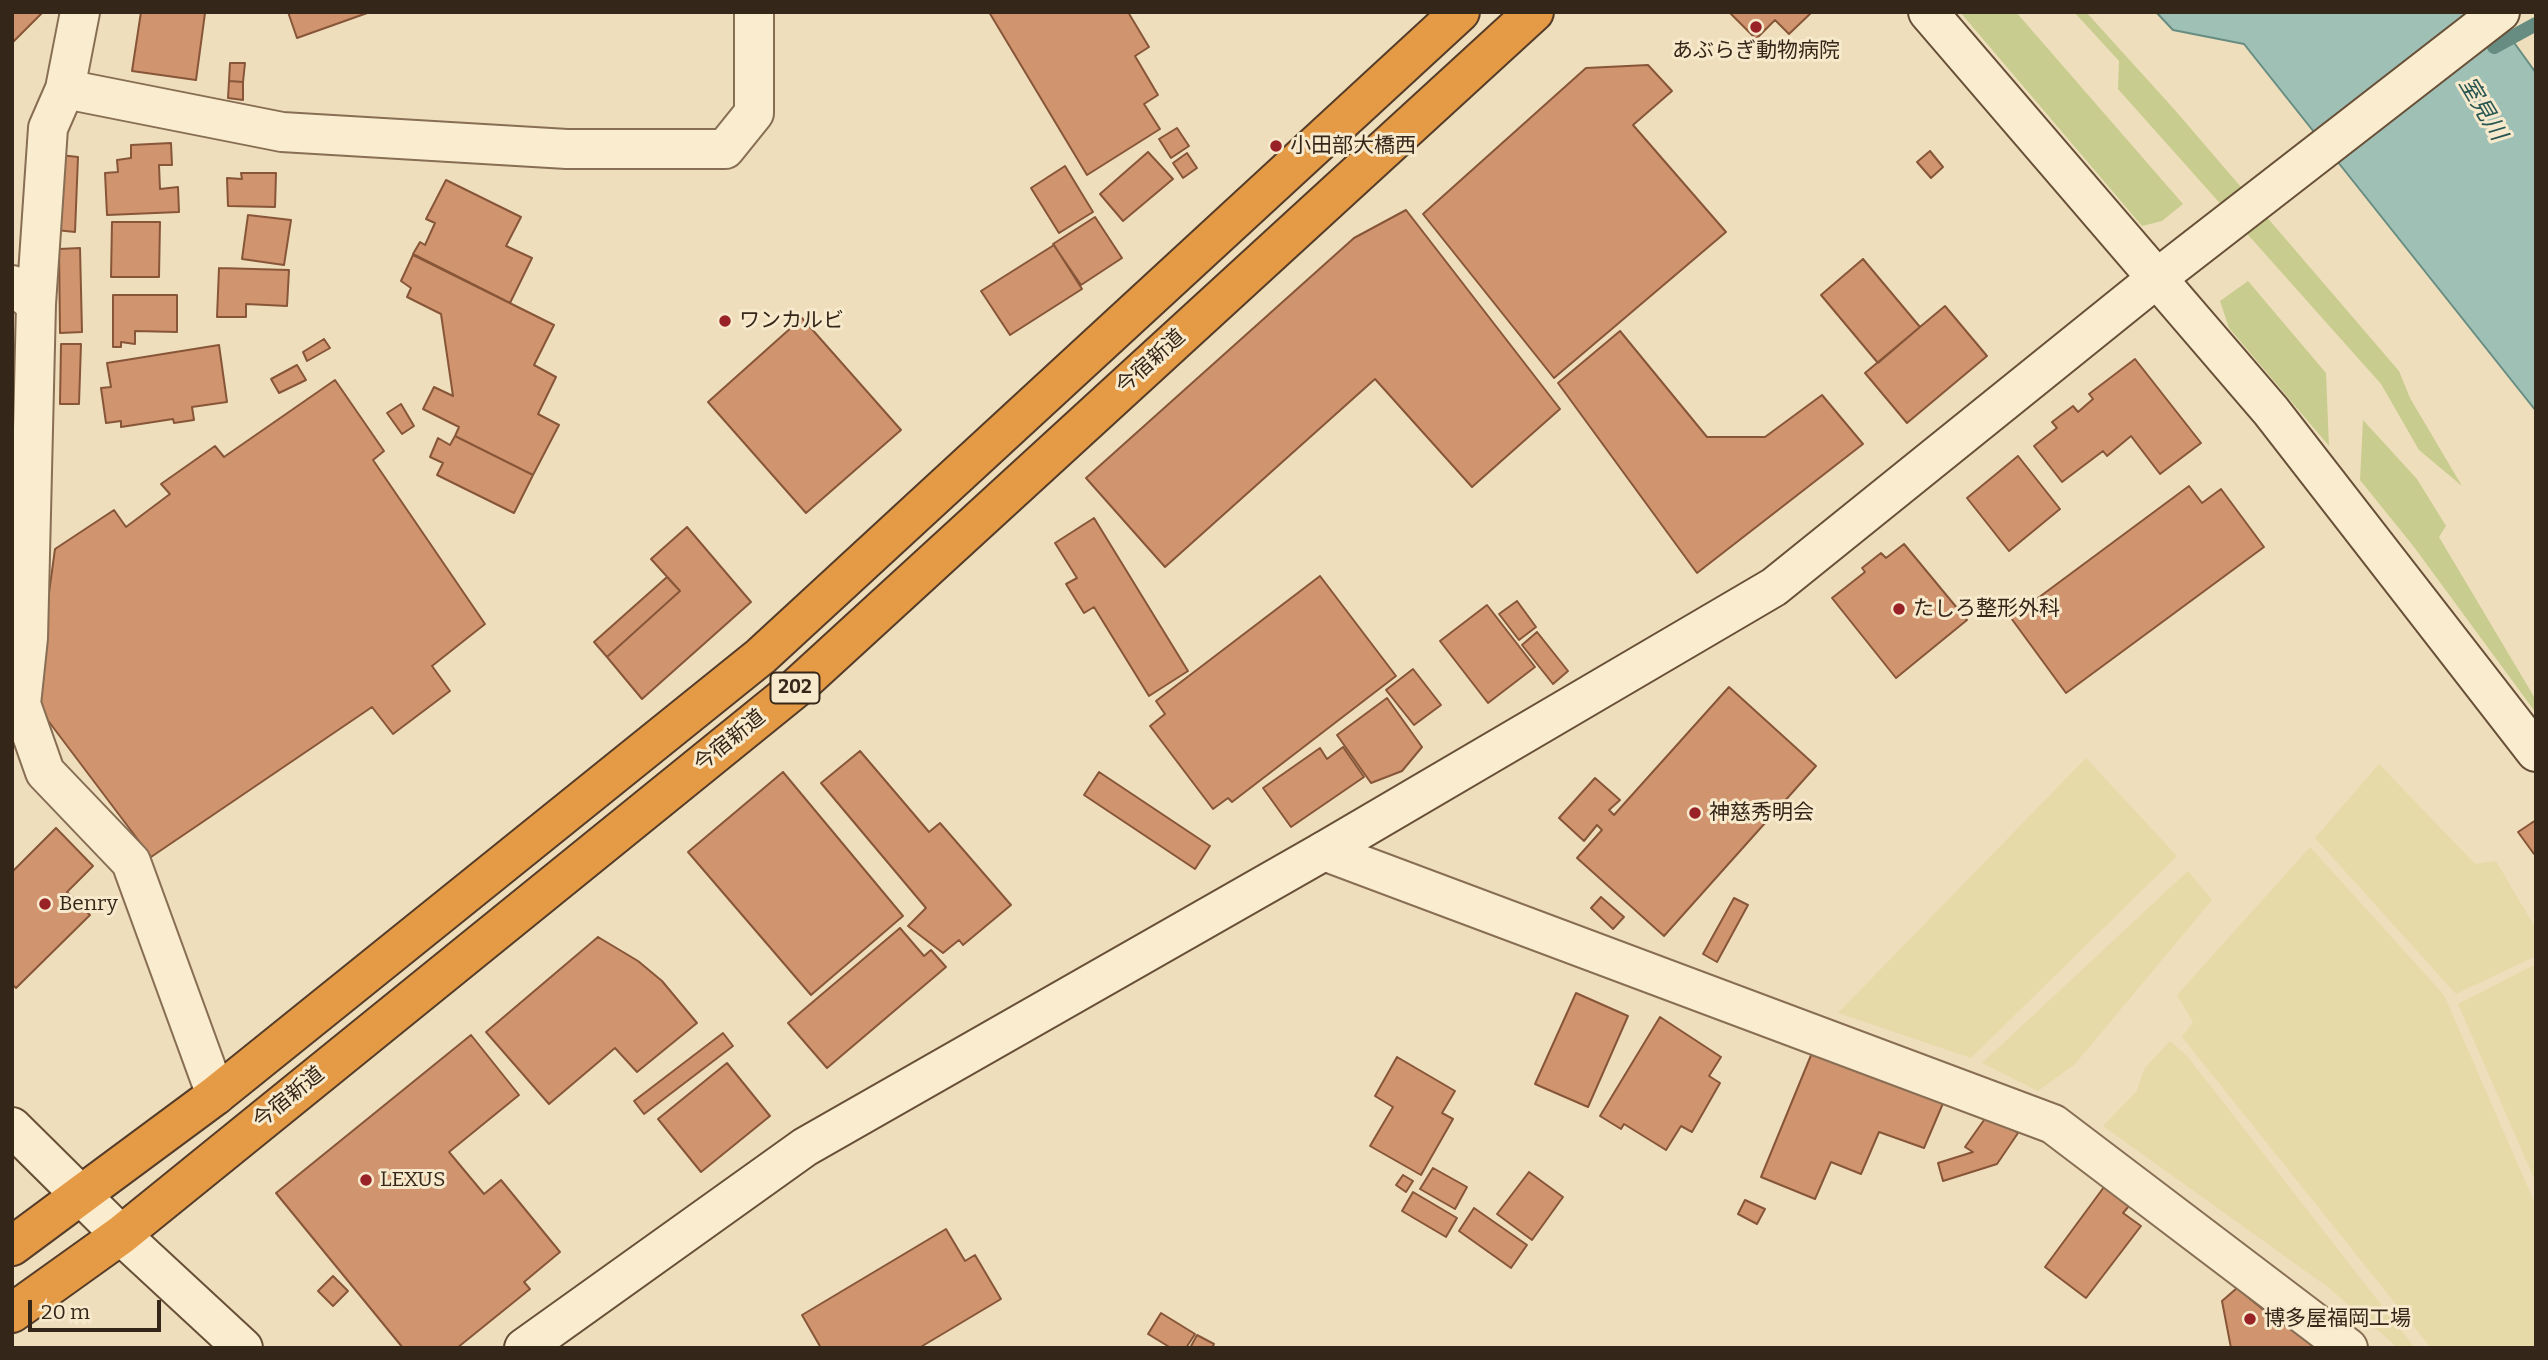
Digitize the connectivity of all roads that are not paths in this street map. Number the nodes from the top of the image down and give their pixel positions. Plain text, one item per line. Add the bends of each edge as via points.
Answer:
1 (80, 12) edge
2 (754, 12) edge
3 (1460, 12) edge
4 (1534, 12) edge
5 (1928, 12) edge
6 (2500, 12) edge
7 (65, 89) junction
8 (2156, 279) junction
9 (24, 295) edge
10 (20, 632) edge
11 (2536, 752) edge
12 (1324, 851) junction
13 (216, 1095) junction
14 (12, 1127) edge
15 (81, 1196) junction
16 (121, 1235) junction
17 (12, 1246) edge
18 (12, 1313) edge
19 (243, 1348) edge
20 (523, 1348) edge
21 (2348, 1348) edge

1 - 7 street
2 - 7 street via 754,113 725,149 567,149 282,132
3 - 13 highway, 202 via 761,656
4 - 16 highway, 今宿新道 / 202 via 796,688
5 - 8 street
6 - 8 street
7 - 9 street via 48,128
8 - 11 street via 2271,411
8 - 12 street via 1774,587
9 - 10 street
10 - 13 street via 20,704 45,772 131,862
12 - 20 street via 805,1147
12 - 21 street via 2053,1124
13 - 15 highway, 202
14 - 15 street
15 - 16 street
15 - 17 highway, 202
16 - 18 highway, 今宿新道 / 202
16 - 19 street

